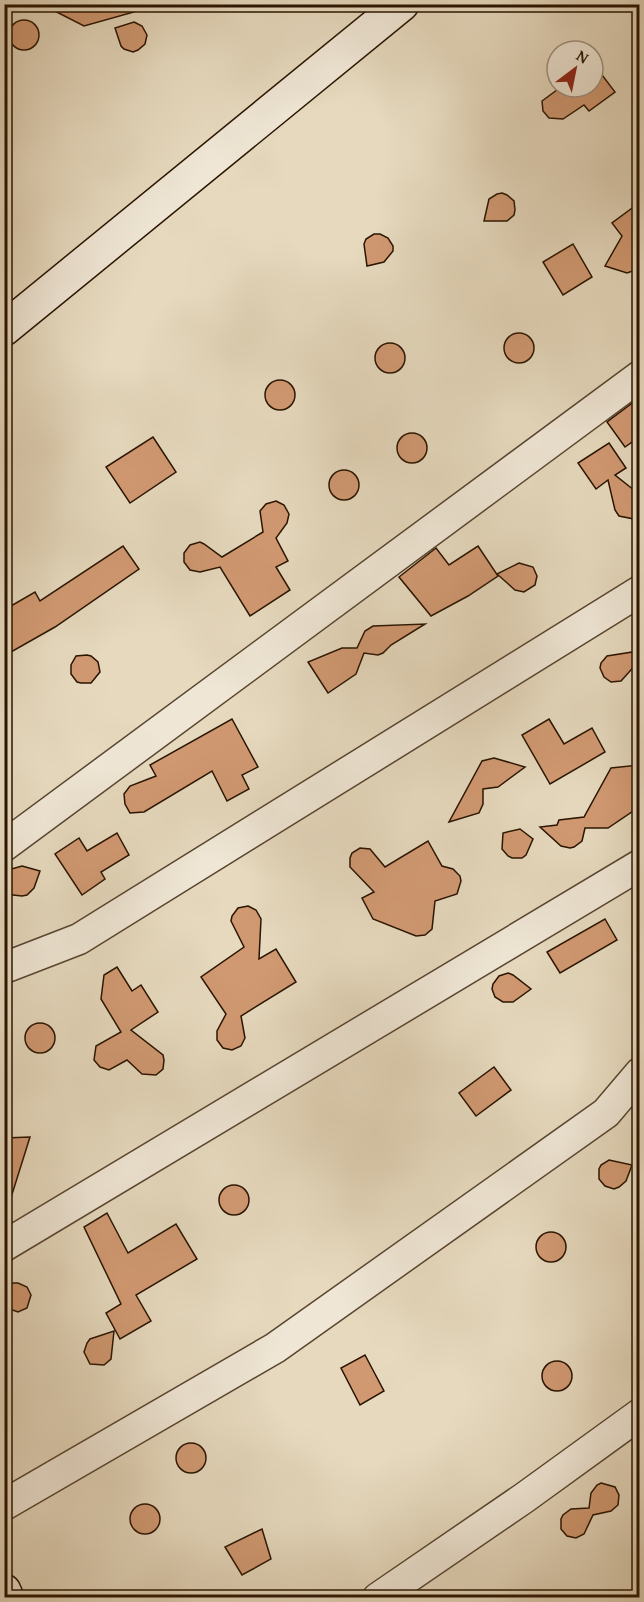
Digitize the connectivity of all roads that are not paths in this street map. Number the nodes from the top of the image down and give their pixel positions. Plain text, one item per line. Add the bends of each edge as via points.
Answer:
1 (402, 4) edge
2 (4, 329) edge
3 (639, 376) edge
4 (639, 591) edge
5 (4, 846) edge
6 (639, 865) edge
7 (4, 968) edge
8 (639, 1073) edge
9 (4, 1246) edge
10 (639, 1414) edge
11 (4, 1505) edge
12 (4, 1591) edge
13 (7, 1598) edge
14 (378, 1598) edge

1 - 2 street
3 - 5 street
4 - 7 street via 79,939
6 - 9 street
8 - 11 street via 606,1113 274,1348
10 - 14 street
12 - 13 street

